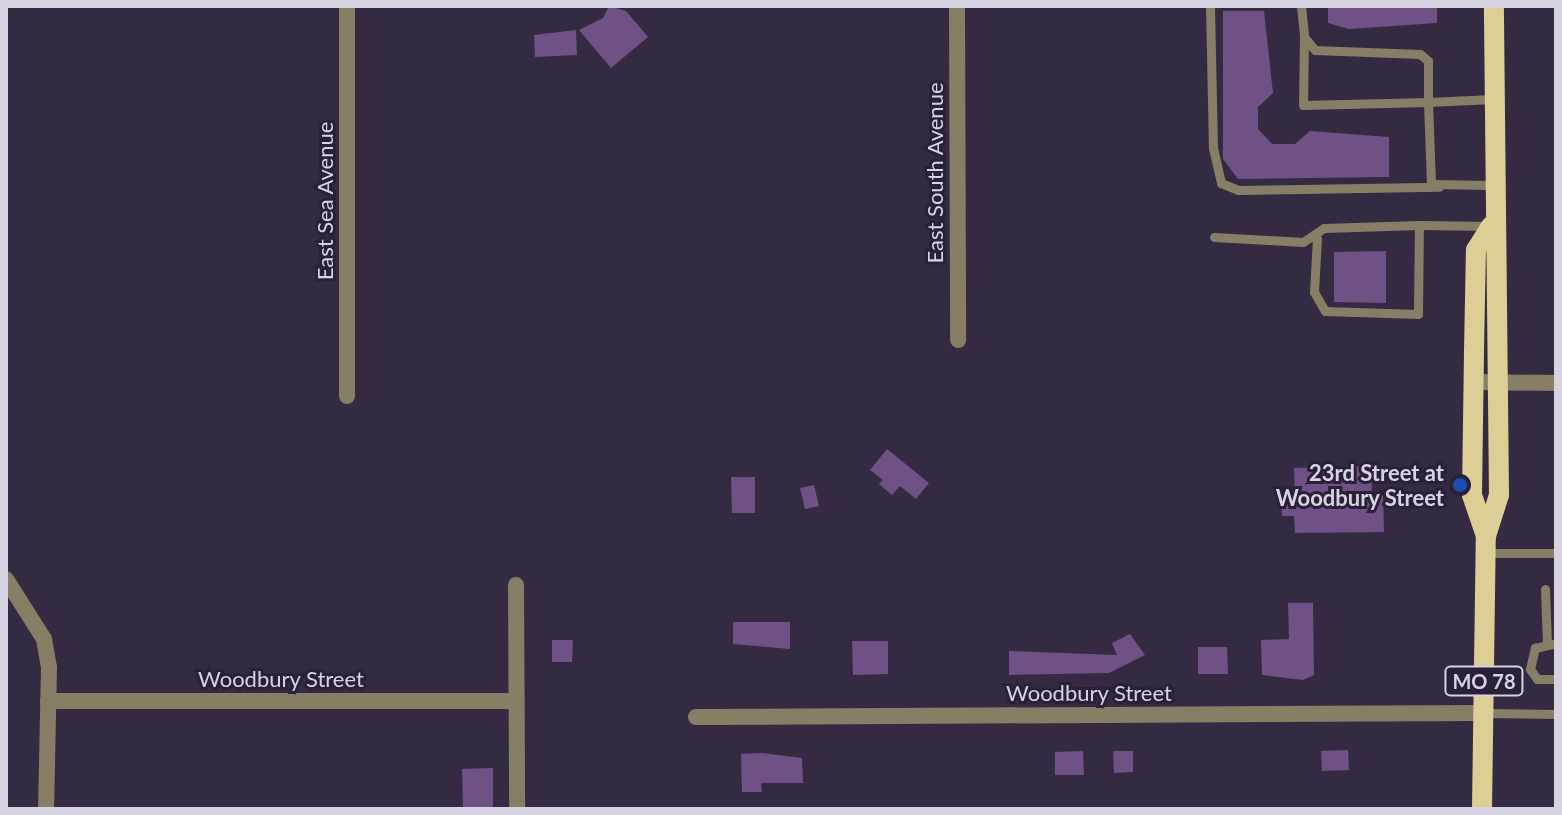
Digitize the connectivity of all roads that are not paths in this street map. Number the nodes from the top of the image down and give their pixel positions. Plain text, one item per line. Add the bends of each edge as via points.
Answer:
1 (347, 6) edge
2 (957, 6) edge
3 (1210, 6) edge
4 (1301, 6) edge
5 (1494, 6) edge
6 (1304, 37) junction
7 (1493, 99) junction
8 (1428, 102) junction
9 (1491, 185) junction
10 (1439, 187) junction
11 (1419, 225) junction
12 (1491, 226) junction
13 (1214, 237) dead end
14 (1317, 238) junction
15 (958, 340) dead end
16 (1474, 382) junction
17 (1500, 382) junction
18 (1556, 383) edge
19 (347, 396) dead end
20 (1486, 545) junction
21 (1556, 553) edge
22 (6, 579) edge
23 (516, 585) dead end
24 (1545, 589) dead end
25 (1551, 643) edge
26 (1555, 679) edge
27 (48, 701) junction
28 (514, 701) junction
29 (1483, 713) junction
30 (1556, 714) edge
31 (696, 717) dead end
32 (46, 809) edge
33 (517, 809) edge
34 (1482, 809) edge

1 - 19 street, East Sea Avenue
2 - 15 street, East South Avenue
3 - 10 lane via 1213,148 1221,183 1238,190
4 - 6 lane
5 - 7 main road, MO 78
6 - 8 lane via 1324,53 1420,54 1428,61
6 - 8 lane via 1303,105
7 - 8 lane
7 - 9 main road, MO 78
8 - 10 lane via 1428,177
9 - 10 lane
9 - 12 main road, MO 78
11 - 12 lane
11 - 14 lane via 1324,228
11 - 14 lane via 1418,314 1325,311 1314,292
12 - 16 main road, MO 78 via 1476,250
12 - 17 main road, MO 78 via 1501,251
13 - 14 lane
16 - 17 street
16 - 20 main road, MO 78 via 1472,495
17 - 18 street
17 - 20 main road, MO 78 via 1499,495
20 - 21 lane
20 - 29 main road, MO 78
22 - 27 street via 44,639
23 - 28 street
24 - 25 lane
25 - 26 lane via 1535,648 1530,669 1537,679
27 - 28 street, Woodbury Street
27 - 32 street
28 - 33 street
29 - 30 lane
29 - 31 street, Woodbury Street
29 - 34 main road, MO 78

